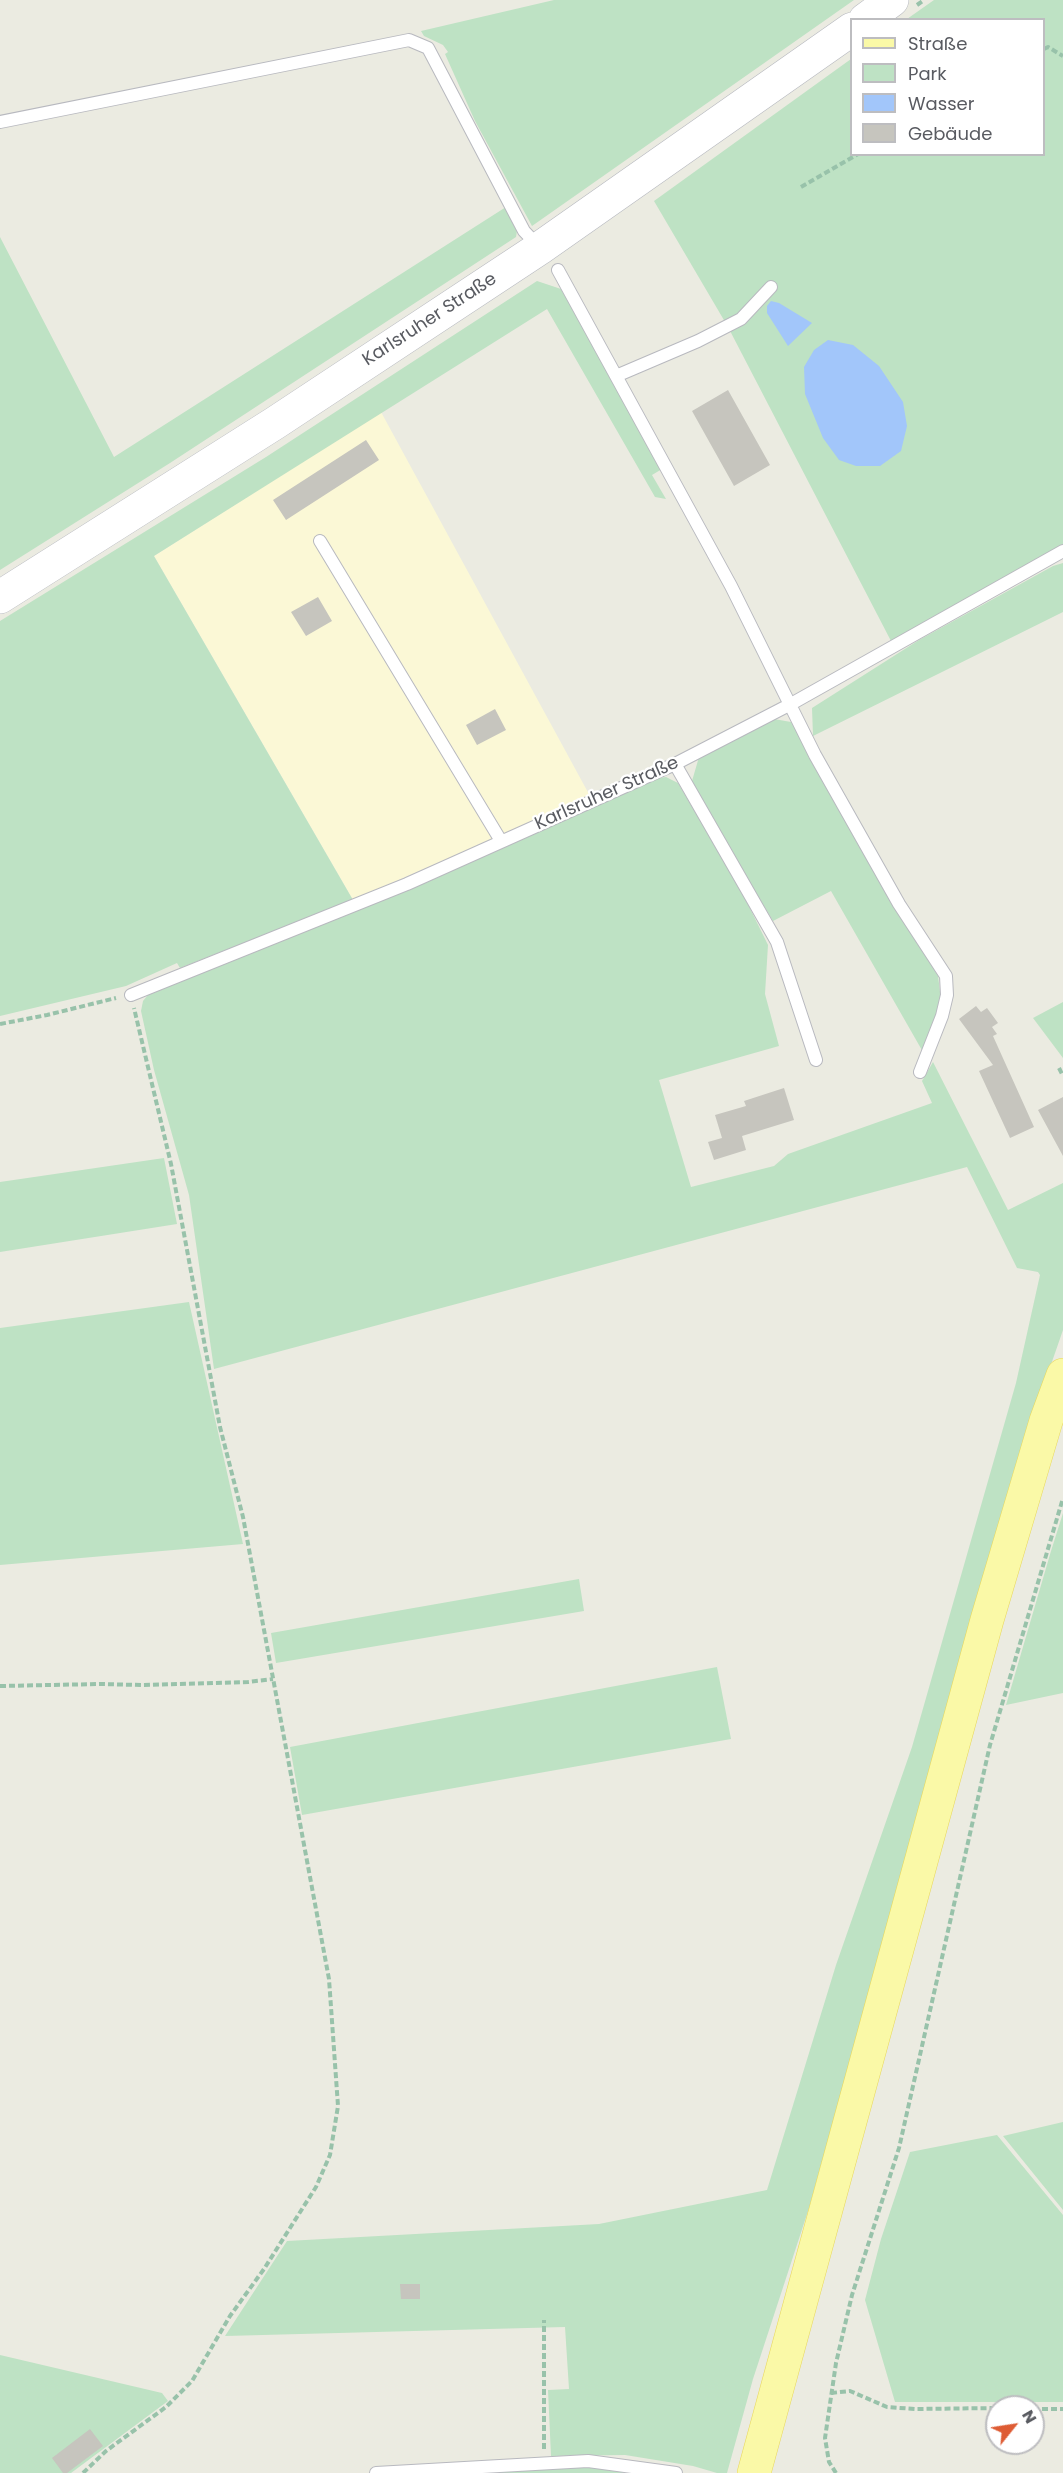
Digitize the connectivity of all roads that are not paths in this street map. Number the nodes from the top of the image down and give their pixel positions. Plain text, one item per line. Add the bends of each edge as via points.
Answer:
1 (892, 0) edge
2 (868, 18) edge
3 (850, 31) edge
4 (0, 122) edge
5 (549, 259) junction
6 (771, 287) dead end
7 (616, 376) junction
8 (320, 541) dead end
9 (1063, 551) edge
10 (0, 597) edge
11 (791, 704) junction
12 (675, 764) junction
13 (501, 841) junction
14 (131, 994) road end
15 (816, 1060) dead end
16 (920, 1072) dead end
17 (1063, 1375) edge
18 (376, 2473) edge
19 (676, 2473) edge
20 (754, 2473) edge

1 - 2 main road
3 - 5 main road, Karlsruher Straße
4 - 5 lane via 410,40 428,48 524,231
5 - 7 lane
5 - 10 main road, Karlsruher Straße via 274,423
6 - 7 lane via 741,319
7 - 11 lane
8 - 13 lane
9 - 11 lane, Karlsruher Straße
11 - 12 lane, Karlsruher Straße
11 - 16 lane via 815,755 888,884 946,976 942,1016
12 - 13 lane, Karlsruher Straße
12 - 15 lane via 777,942
13 - 14 lane, Karlsruher Straße via 407,884
17 - 20 main road via 987,1620
18 - 19 lane via 588,2461

